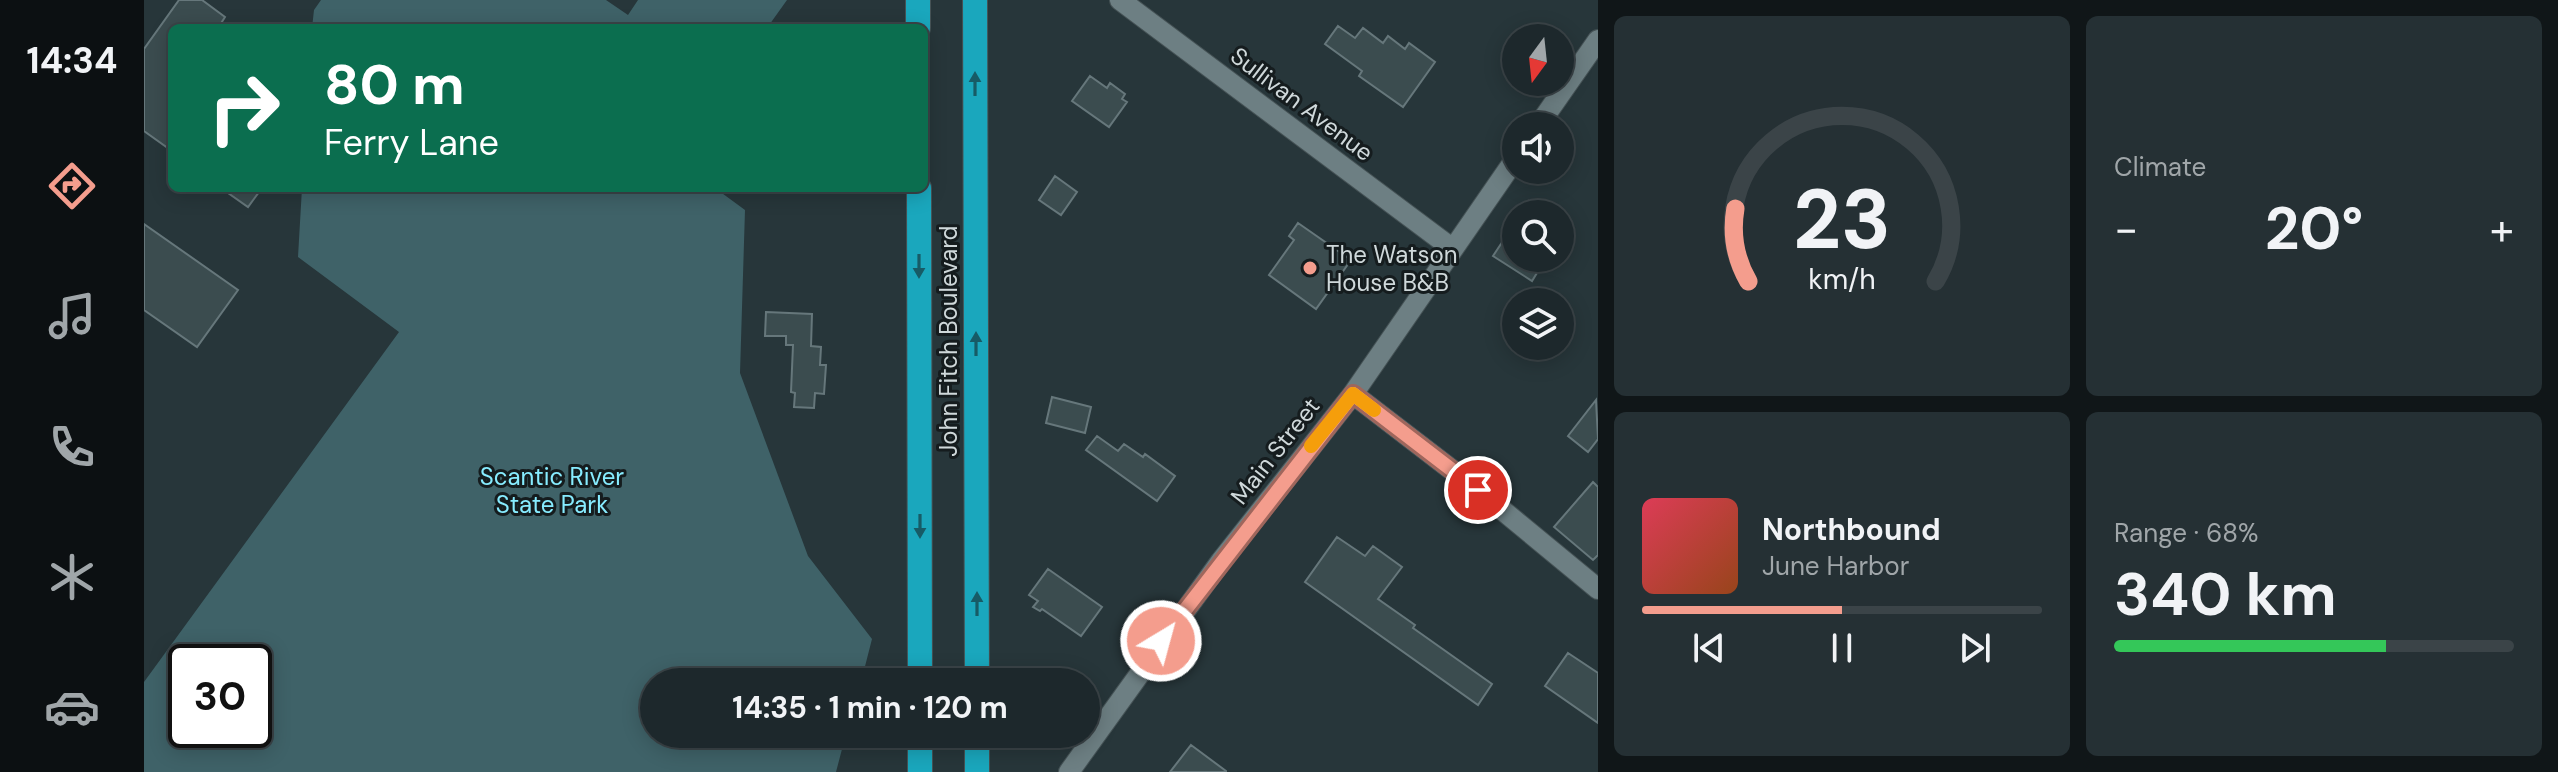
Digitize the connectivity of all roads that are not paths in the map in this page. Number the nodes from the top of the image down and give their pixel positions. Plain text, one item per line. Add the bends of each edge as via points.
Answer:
1 (918, 0) edge
2 (975, 0) edge
3 (1120, 0) edge
4 (918, 24) edge
5 (1598, 40) edge
6 (1548, 112) edge
7 (1502, 178) edge
8 (919, 192) edge
9 (1453, 249) junction
10 (1353, 394) junction
11 (1598, 589) edge
12 (920, 668) edge
13 (977, 668) edge
14 (920, 748) edge
15 (977, 748) edge
16 (920, 772) edge
17 (977, 772) edge
18 (1069, 772) edge

1 - 4 highway
13 -> 2 highway, John Fitch Boulevard
3 - 9 street, Sullivan Avenue
5 - 6 street
7 - 9 street, Main Street
8 -> 12 highway, John Fitch Boulevard
9 - 10 street, Main Street
10 - 11 street
10 - 18 street, Main Street via 1204,584
14 - 16 highway
15 - 17 highway

